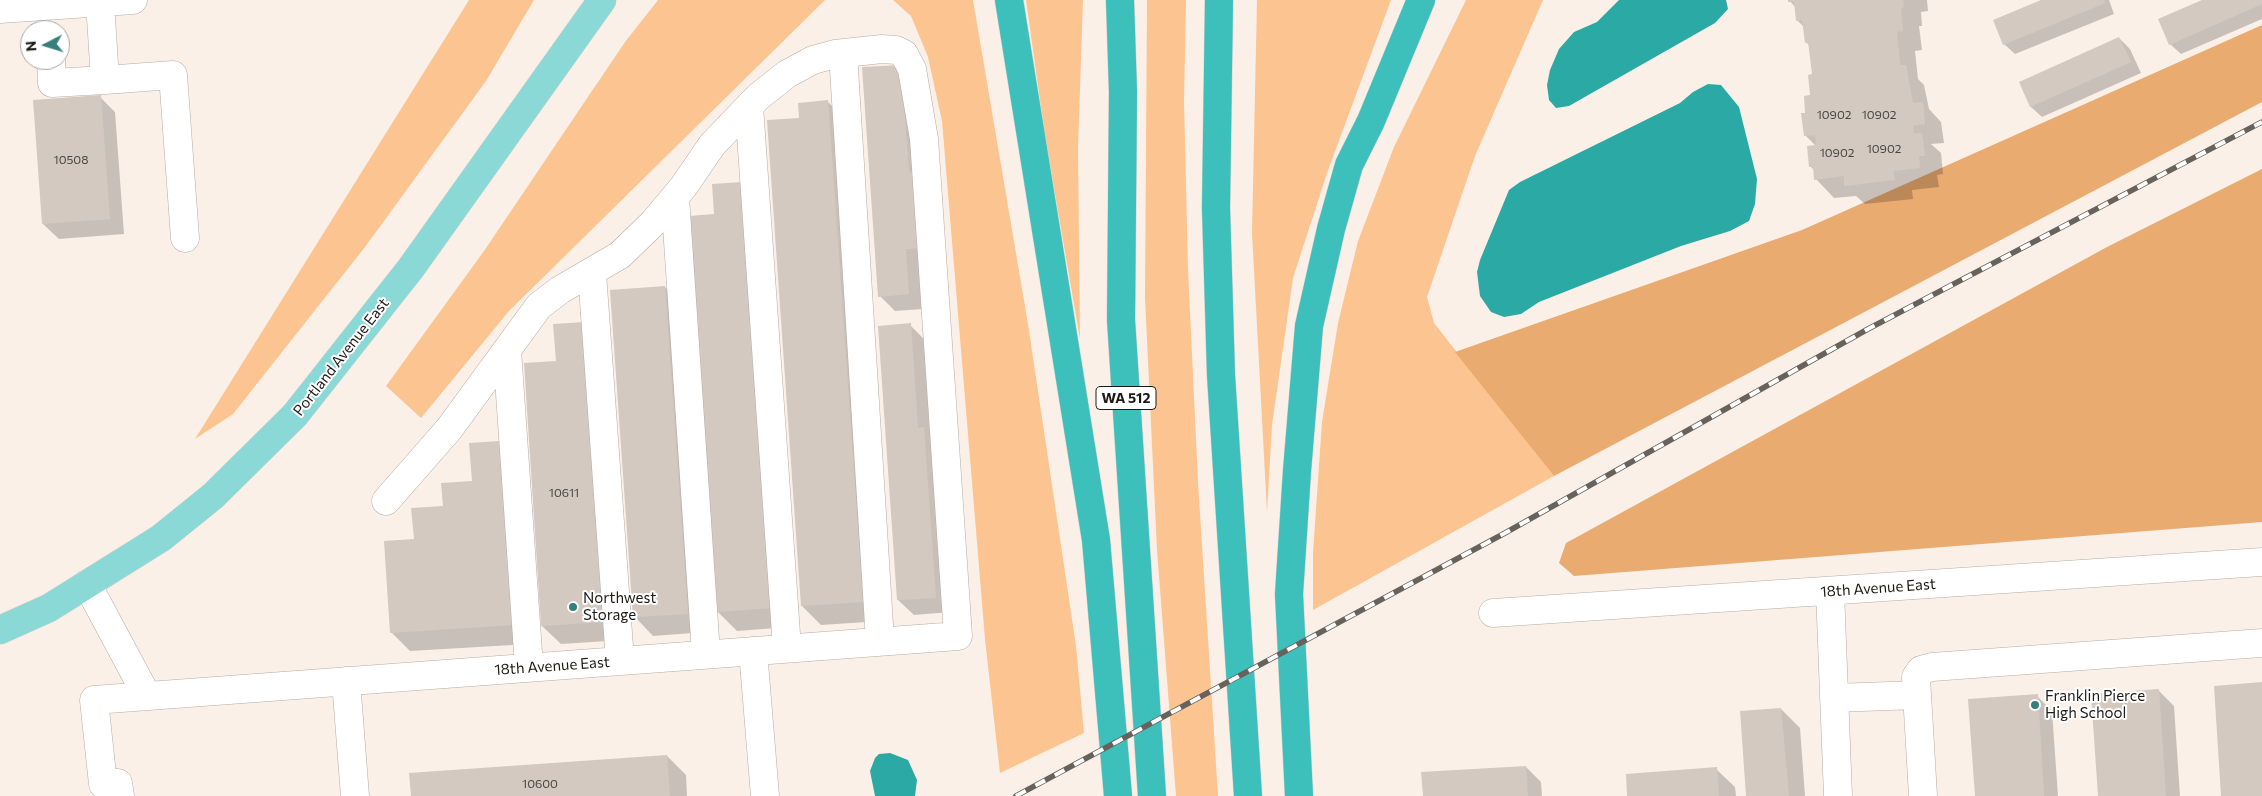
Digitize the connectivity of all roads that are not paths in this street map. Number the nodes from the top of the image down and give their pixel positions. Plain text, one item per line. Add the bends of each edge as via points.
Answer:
1 (133, 0) edge
2 (602, 0) edge
3 (1010, 0) edge
4 (1120, 0) edge
5 (1219, 0) edge
6 (1421, 0) edge
7 (100, 2) junction
8 (0, 9) edge
9 (48, 18) edge
10 (843, 54) junction
11 (51, 70) edge
12 (105, 80) junction
13 (749, 106) junction
14 (675, 197) junction
15 (185, 238) dead end
16 (592, 274) junction
17 (507, 350) junction
18 (386, 501) dead end
19 (2262, 562) edge
20 (87, 584) junction
21 (1830, 591) junction
22 (1493, 614) dead end
23 (0, 630) edge
24 (880, 641) junction
25 (2262, 643) edge
26 (787, 648) junction
27 (753, 651) junction
28 (706, 654) junction
29 (620, 661) junction
30 (529, 667) junction
31 (346, 681) junction
32 (1917, 695) junction
33 (147, 696) junction
34 (1834, 698) junction
35 (120, 796) edge
36 (355, 796) edge
37 (765, 796) edge
38 (1118, 796) edge
39 (1152, 796) edge
40 (1248, 796) edge
41 (1300, 796) edge
42 (1838, 796) edge
43 (1923, 796) edge

1 - 7 street
2 - 20 main road, Portland Avenue East via 411,268 295,415 213,496 160,538
3 - 38 highway via 1096,540
4 - 39 highway, WA 512 via 1123,92 1121,320
5 - 40 highway via 1216,208 1221,366
6 - 41 highway via 1371,121 1349,165 1330,229 1309,326 1296,471 1290,594
7 - 9 street
7 - 12 street
8 - 9 street
10 - 13 street via 813,60 787,74
10 - 24 street
10 - 24 street, 18th Avenue East via 882,49 904,54 912,69 919,102 958,636
11 - 12 street via 52,83
12 - 15 street via 173,75
13 - 14 street via 712,145
13 - 26 street
14 - 16 street via 654,223 620,255
14 - 28 street
16 - 17 street via 560,290 539,306
16 - 29 street
17 - 18 street via 449,429
17 - 30 street
19 - 21 street, 18th Avenue East
20 - 23 main road, Portland Avenue East via 49,608
20 - 33 street
21 - 22 street, 18th Avenue East
21 - 34 street
24 - 26 street, 18th Avenue East
25 - 32 street via 1932,667 1921,670 1916,677
26 - 27 street, 18th Avenue East
27 - 28 street, 18th Avenue East
27 - 37 street
28 - 29 street, 18th Avenue East
29 - 30 street, 18th Avenue East
30 - 31 street, 18th Avenue East
31 - 33 street, 18th Avenue East
31 - 36 street
32 - 34 street
32 - 43 street
33 - 35 street, 18th Avenue East via 94,700 103,784 118,783
34 - 42 street

